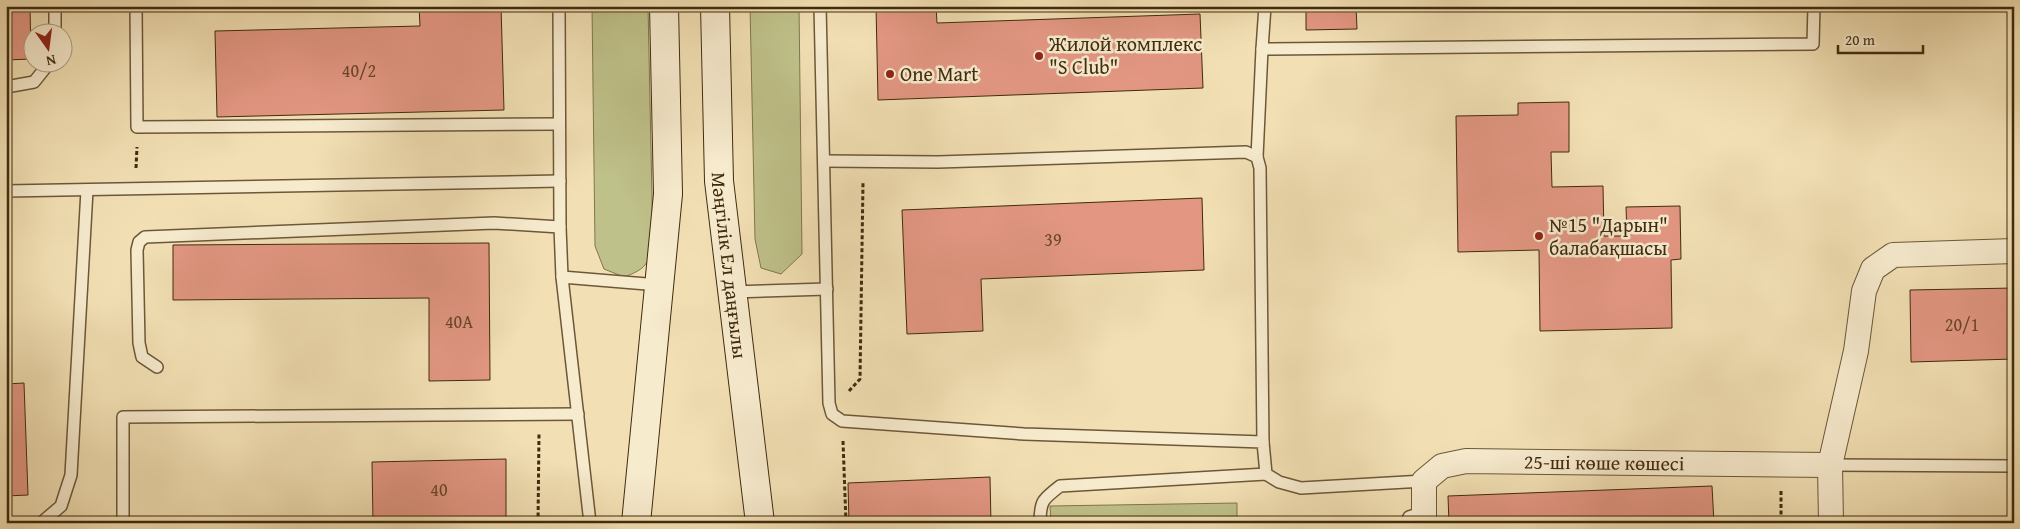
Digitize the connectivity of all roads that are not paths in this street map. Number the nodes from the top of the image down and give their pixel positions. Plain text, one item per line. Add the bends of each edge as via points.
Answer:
1 (55, 6) edge
2 (136, 6) edge
3 (559, 6) edge
4 (664, 6) edge
5 (715, 6) edge
6 (820, 6) edge
7 (1265, 6) edge
8 (1814, 6) edge
9 (55, 22) edge
10 (1262, 49) junction
11 (42, 72) edge
12 (6, 87) edge
13 (560, 124) junction
14 (1257, 157) junction
15 (824, 161) junction
16 (560, 181) junction
17 (87, 190) junction
18 (6, 191) edge
19 (560, 227) junction
20 (2014, 251) edge
21 (562, 277) junction
22 (659, 285) junction
23 (827, 289) junction
24 (732, 292) junction
25 (157, 367) dead end
26 (578, 414) junction
27 (1263, 442) junction
28 (1830, 465) junction
29 (2014, 466) edge
30 (1266, 474) junction
31 (1424, 481) junction
32 (1418, 519) edge
33 (41, 523) edge
34 (123, 523) edge
35 (590, 523) edge
36 (636, 523) edge
37 (760, 523) edge
38 (1040, 523) edge
39 (1831, 523) edge

1 - 9 lane
2 - 13 lane via 137,126
3 - 13 lane
4 - 22 main road via 668,194
5 - 24 main road, Мәңгілік Ел даңғылы via 719,181
6 - 15 lane
7 - 10 lane
8 - 10 lane via 1813,44
10 - 14 lane
11 - 12 lane via 34,82
13 - 16 lane
14 - 15 lane via 1246,152 938,162
14 - 27 lane via 1260,168
15 - 23 lane
16 - 17 lane
16 - 19 lane
17 - 18 lane
17 - 33 lane via 71,475 61,506
19 - 21 lane
19 - 25 lane via 494,223 145,237 137,250 139,343 142,357
20 - 28 street via 1893,255 1873,269 1864,291 1856,351
21 - 22 lane
21 - 26 lane
22 - 36 main road
23 - 24 lane
23 - 27 lane via 829,403 832,414 842,421 1024,434
24 - 37 main road, Мәңгілік Ел даңғылы
26 - 34 lane via 123,417
26 - 35 lane
27 - 30 lane
28 - 29 lane
28 - 31 street, 25-ші көше көшесі via 1466,461 1442,466
28 - 39 street
30 - 31 lane via 1279,482 1301,488
30 - 38 lane via 1060,486 1044,497
31 - 32 street

